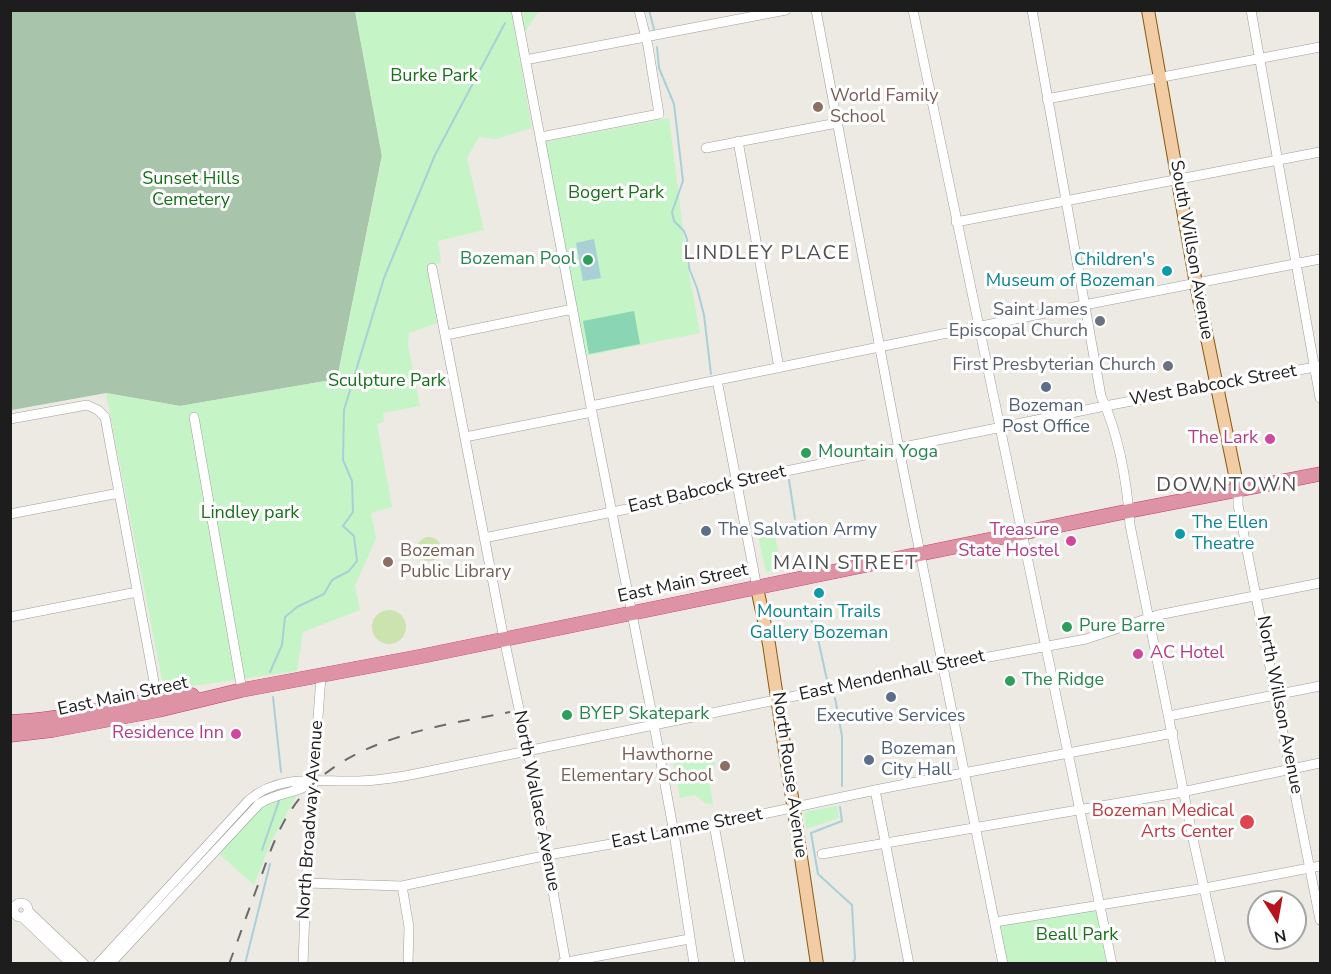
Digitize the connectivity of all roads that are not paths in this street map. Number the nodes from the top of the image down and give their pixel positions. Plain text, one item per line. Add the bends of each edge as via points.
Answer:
1 (516, 10) edge
2 (639, 10) edge
3 (786, 10) edge
4 (816, 10) edge
5 (913, 10) edge
6 (1032, 10) edge
7 (1148, 10) edge
8 (1251, 10) edge
9 (774, 12) edge
10 (646, 38) junction
11 (1320, 47) edge
12 (1261, 58) junction
13 (525, 60) junction
14 (1160, 78) junction
15 (1047, 99) junction
16 (837, 123) junction
17 (541, 137) junction
18 (738, 141) junction
19 (706, 148) dead end
20 (1320, 152) edge
21 (1278, 160) junction
22 (1178, 179) junction
23 (1065, 201) junction
24 (956, 222) junction
25 (1320, 259) edge
26 (1297, 264) junction
27 (432, 268) dead end
28 (1196, 284) junction
29 (1084, 305) junction
30 (573, 309) junction
31 (979, 327) junction
32 (446, 335) junction
33 (880, 347) junction
34 (1318, 366) edge
35 (779, 368) junction
36 (717, 381) junction
37 (1216, 385) junction
38 (1320, 398) edge
39 (1105, 406) junction
40 (592, 409) junction
41 (194, 417) dead end
42 (10, 419) edge
43 (1001, 429) junction
44 (465, 437) junction
45 (899, 449) junction
46 (1320, 474) edge
47 (738, 484) junction
48 (1238, 489) junction
49 (119, 493) junction
50 (1129, 511) junction
51 (611, 513) junction
52 (10, 514) edge
53 (1021, 533) junction
54 (484, 538) junction
55 (921, 553) junction
56 (1320, 583) edge
57 (758, 588) junction
58 (137, 592) junction
59 (1257, 595) junction
60 (631, 614) junction
61 (10, 617) edge
62 (1149, 618) junction
63 (504, 639) junction
64 (1045, 646) junction
65 (944, 665) junction
66 (321, 676) junction
67 (1320, 686) edge
68 (242, 690) junction
69 (1276, 694) junction
70 (778, 700) junction
71 (158, 704) junction
72 (1169, 716) junction
73 (10, 722) edge
74 (654, 725) junction
75 (1173, 733) junction
76 (10, 735) edge
77 (528, 751) junction
78 (1067, 753) junction
79 (1320, 764) edge
80 (1291, 770) junction
81 (966, 772) junction
82 (315, 781) junction
83 (875, 790) junction
84 (1184, 792) junction
85 (794, 808) junction
86 (1079, 810) junction
87 (714, 825) junction
88 (976, 827) junction
89 (674, 833) junction
90 (886, 843) junction
91 (822, 854) dead end
92 (548, 855) junction
93 (1315, 867) edge
94 (306, 883) junction
95 (402, 886) junction
96 (1205, 888) junction
97 (1099, 905) junction
98 (1320, 920) edge
99 (995, 922) junction
100 (689, 939) junction
101 (71, 963) edge
102 (84, 963) edge
103 (98, 963) edge
104 (110, 963) edge
105 (303, 963) edge
106 (408, 963) edge
107 (564, 963) edge
108 (694, 963) edge
109 (740, 963) edge
110 (817, 963) edge
111 (909, 963) edge
112 (1003, 963) edge
113 (1112, 963) edge
114 (1221, 963) edge

1 - 13 street
2 - 10 street
3 - 9 street
4 - 16 street
5 - 24 street
6 - 15 street
7 - 14 main road, South Willson Avenue
8 - 12 street
9 - 10 street
10 - 13 street
10 - 17 street via 659,114
11 - 12 street
12 - 14 street
12 - 21 street
13 - 17 street
14 - 15 street
14 - 22 main road, South Willson Avenue
15 - 23 street
16 - 18 street
16 - 33 street
17 - 30 street
18 - 19 street
18 - 35 street
20 - 21 street
21 - 22 street
21 - 26 street
22 - 23 street
22 - 28 main road, South Willson Avenue
23 - 24 street
23 - 29 street
24 - 31 street
25 - 26 street
26 - 28 street
26 - 34 street
27 - 32 street, North Wallace Avenue
28 - 29 street
28 - 37 main road, South Willson Avenue
29 - 31 street
29 - 39 street
30 - 32 street
30 - 40 street
31 - 33 street
31 - 43 street
32 - 44 street, North Wallace Avenue
33 - 35 street
33 - 45 street
34 - 37 street, West Babcock Street
34 - 38 street
35 - 36 street
36 - 40 street
36 - 47 street
37 - 39 street, West Babcock Street
37 - 48 main road, South Willson Avenue
39 - 43 street, East Babcock Street
39 - 50 street
40 - 44 street
40 - 51 street
41 - 68 street
42 - 49 street via 87,405 95,408 105,417
43 - 45 street, East Babcock Street
43 - 53 street
44 - 54 street, North Wallace Avenue
45 - 47 street, East Babcock Street
45 - 55 street
46 - 48 highway, East Main Street
47 - 51 street, East Babcock Street
47 - 57 street
48 - 50 highway, East Main Street
48 - 59 street, North Willson Avenue
49 - 52 street
49 - 58 street
50 - 53 highway, East Main Street
50 - 62 street
51 - 54 street, East Babcock Street
51 - 60 street
53 - 55 highway, East Main Street
53 - 64 street
54 - 63 street, North Wallace Avenue
55 - 57 highway, East Main Street
55 - 65 street
56 - 59 street, East Mendenhall Street
57 - 60 highway, East Main Street
57 - 70 main road, North Rouse Avenue
58 - 61 street
58 - 71 street
59 - 62 street, East Mendenhall Street
59 - 69 street, North Willson Avenue
60 - 63 highway, East Main Street
60 - 74 street
62 - 64 street, East Mendenhall Street via 1086,639
62 - 72 street
63 - 66 highway, East Main Street
63 - 77 street, North Wallace Avenue
64 - 65 street, East Mendenhall Street
64 - 78 street
65 - 70 street, East Mendenhall Street
65 - 81 street
66 - 68 highway, East Main Street
66 - 82 street, North Broadway Avenue
67 - 69 street
68 - 71 highway, East Main Street
69 - 72 street
69 - 80 street, North Willson Avenue
70 - 74 street, East Mendenhall Street
70 - 85 main road, North Rouse Avenue
71 - 73 highway, East Main Street
71 - 76 highway, East Main Street via 70,727
72 - 75 street
74 - 77 street, East Mendenhall Street
74 - 89 street
75 - 78 street, East Lamme Street
75 - 84 street
77 - 82 street, East Mendenhall Street via 391,778
77 - 92 street, North Wallace Avenue
78 - 81 street, East Lamme Street
78 - 86 street
79 - 80 street
80 - 84 street
80 - 93 street, North Willson Avenue
81 - 83 street, East Lamme Street
81 - 88 street
82 - 94 street, North Broadway Avenue
82 - 103 street, East Mendenhall Street via 302,779 280,784 255,795
82 - 104 street via 304,789 274,795 259,804
83 - 85 street, East Lamme Street
83 - 90 street
84 - 86 street
84 - 96 street
85 - 87 street, East Lamme Street
85 - 110 main road, North Rouse Avenue
86 - 88 street
86 - 97 street
87 - 89 street, East Lamme Street
87 - 109 street
88 - 90 street
88 - 99 street
89 - 92 street, East Lamme Street
89 - 100 street
90 - 91 street
90 - 111 street
92 - 95 street, East Lamme Street
92 - 107 street, North Wallace Avenue
93 - 96 street
93 - 98 street, North Willson Avenue
94 - 95 street, East Lamme Street
94 - 105 street, North Broadway Avenue
95 - 106 street via 409,927
96 - 97 street
96 - 114 street
97 - 99 street
97 - 113 street
99 - 112 street
100 - 107 street
100 - 108 street
101 - 102 street via 25,914

